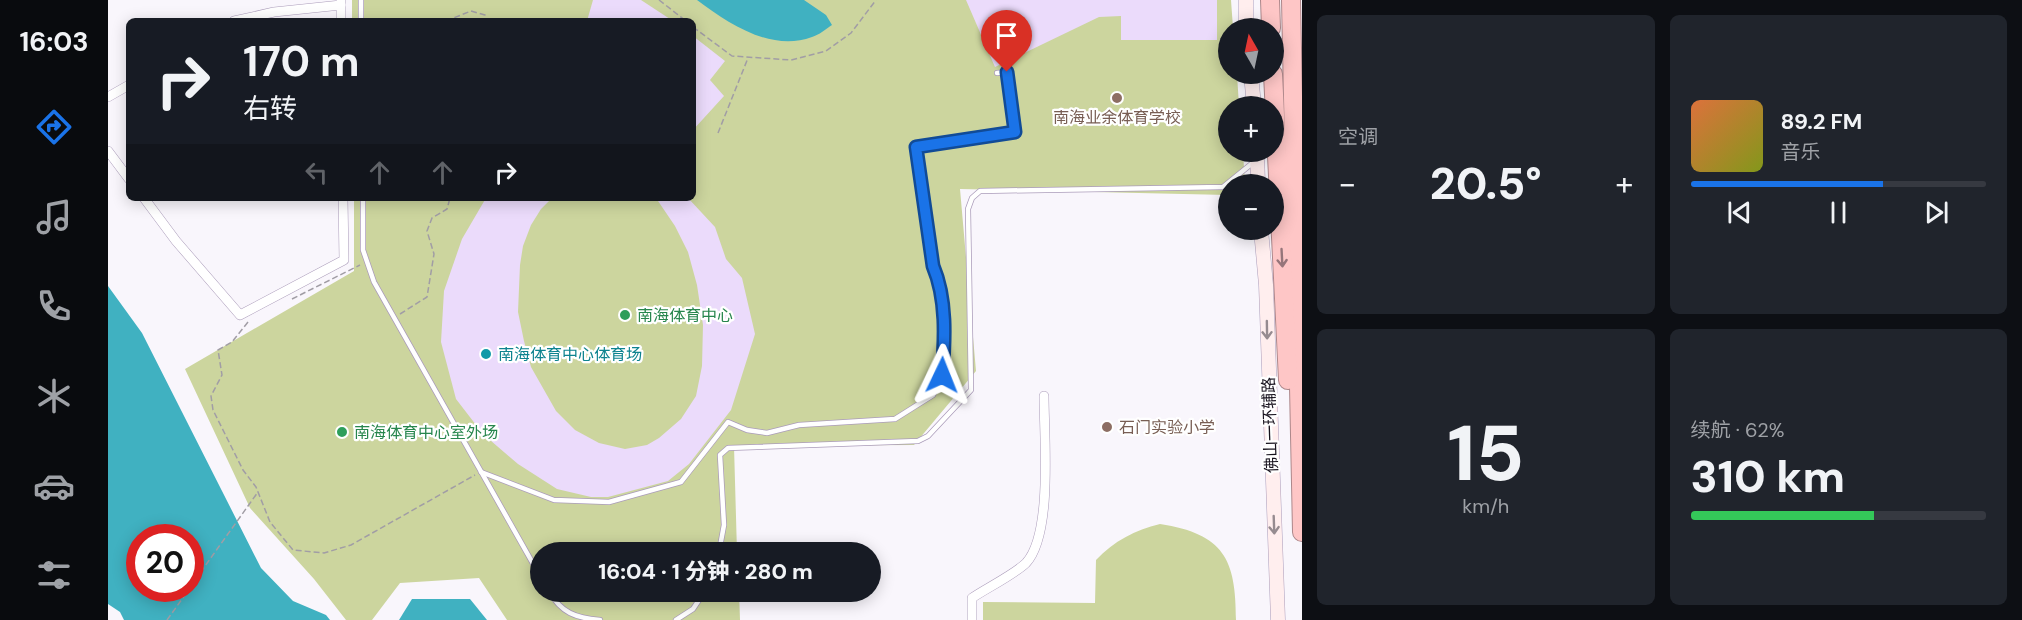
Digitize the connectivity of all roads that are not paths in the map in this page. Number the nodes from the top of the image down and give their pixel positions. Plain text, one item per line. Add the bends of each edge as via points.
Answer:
1 (361, 0) edge
2 (1246, 0) edge
3 (1270, 0) edge
4 (1291, 0) edge
5 (341, 3) edge
6 (247, 18) edge
7 (361, 18) edge
8 (1246, 18) edge
9 (1271, 18) edge
10 (997, 73) dead end
11 (1273, 84) edge
12 (126, 87) edge
13 (108, 97) edge
14 (108, 151) edge
15 (1249, 162) edge
16 (126, 175) edge
17 (146, 201) edge
18 (343, 201) edge
19 (363, 201) edge
20 (1262, 240) edge
21 (1044, 396) dead end
22 (481, 472) junction
23 (1302, 514) edge
24 (1302, 532) edge
25 (720, 542) edge
26 (530, 558) edge
27 (555, 602) edge
28 (698, 602) edge
29 (686, 614) junction
30 (600, 620) edge
31 (676, 620) edge
32 (690, 620) edge
33 (972, 620) edge
34 (1278, 620) edge

1 - 7 lane
2 - 8 main road
3 - 9 highway
4 - 23 highway
5 - 6 street
10 - 22 lane via 1007,72 1015,132 916,147 933,266 943,304 942,375 933,395 895,418 799,426 767,433 728,422 681,482 609,502 554,500
11 -> 23 highway via 1287,363
12 - 13 street
14 - 16 street
15 - 25 lane via 1223,186 980,190 968,209 971,390 928,436 918,441 728,448 720,455 724,525
17 - 18 street via 240,315 344,260
19 - 22 lane via 366,262
20 -> 34 main road, 佛山一环辅路
21 - 33 street via 1044,504 1039,537 1026,563 972,598
22 - 26 lane
23 - 24 highway
27 - 30 lane via 569,615
28 - 29 lane
29 - 31 lane
29 - 32 lane

